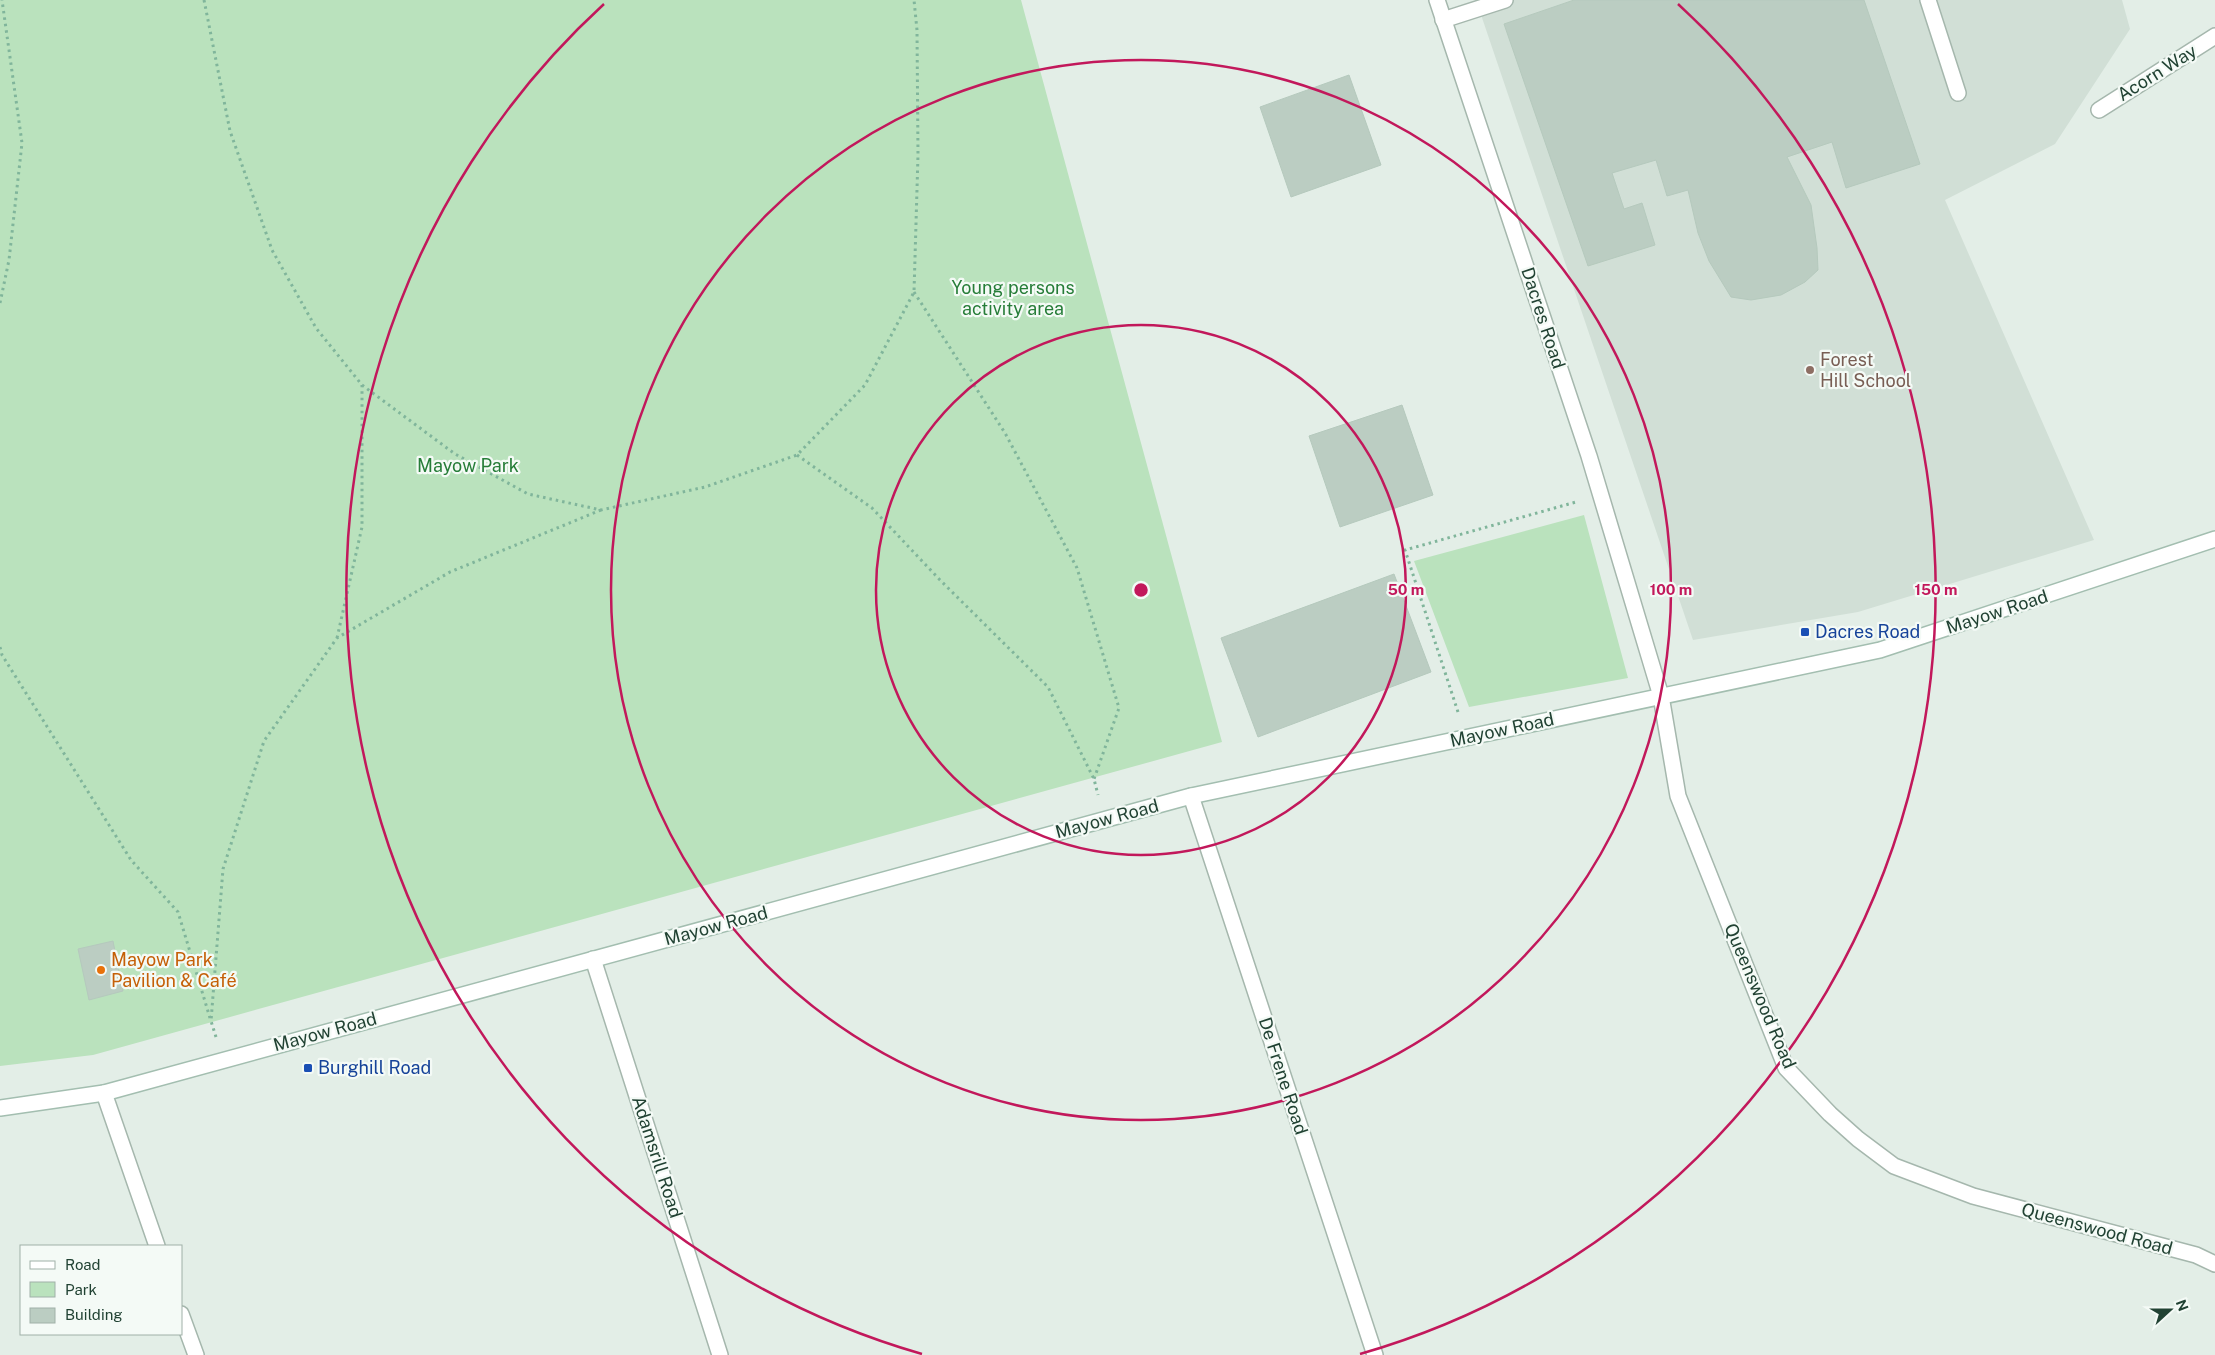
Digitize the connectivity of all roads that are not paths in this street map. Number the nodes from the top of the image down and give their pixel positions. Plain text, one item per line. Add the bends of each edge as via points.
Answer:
1 (1437, 0) edge
2 (1505, 0) edge
3 (1928, 0) edge
4 (1443, 20) junction
5 (2215, 36) edge
6 (1958, 93) dead end
7 (2099, 110) dead end
8 (2215, 539) edge
9 (1661, 696) junction
10 (1191, 796) junction
11 (593, 959) junction
12 (104, 1093) junction
13 (0, 1108) edge
14 (157, 1245) edge
15 (2215, 1264) edge
16 (182, 1317) edge
17 (196, 1355) edge
18 (720, 1355) edge
19 (1375, 1355) edge

1 - 4 street, Dacres Road
2 - 4 street
3 - 6 street
4 - 9 street, Dacres Road via 1600,495
5 - 7 street, Acorn Way
8 - 9 street, Mayow Road via 1880,650
9 - 10 street, Mayow Road
9 - 15 street, Queenswood Road via 1678,796 1786,1068 1830,1114 1894,1166 1940,1185 2196,1254
10 - 11 street, Mayow Road
10 - 19 street, De Frene Road
11 - 12 street, Mayow Road
11 - 18 street, Adamsrill Road
12 - 13 street, Mayow Road
12 - 14 street
16 - 17 street

